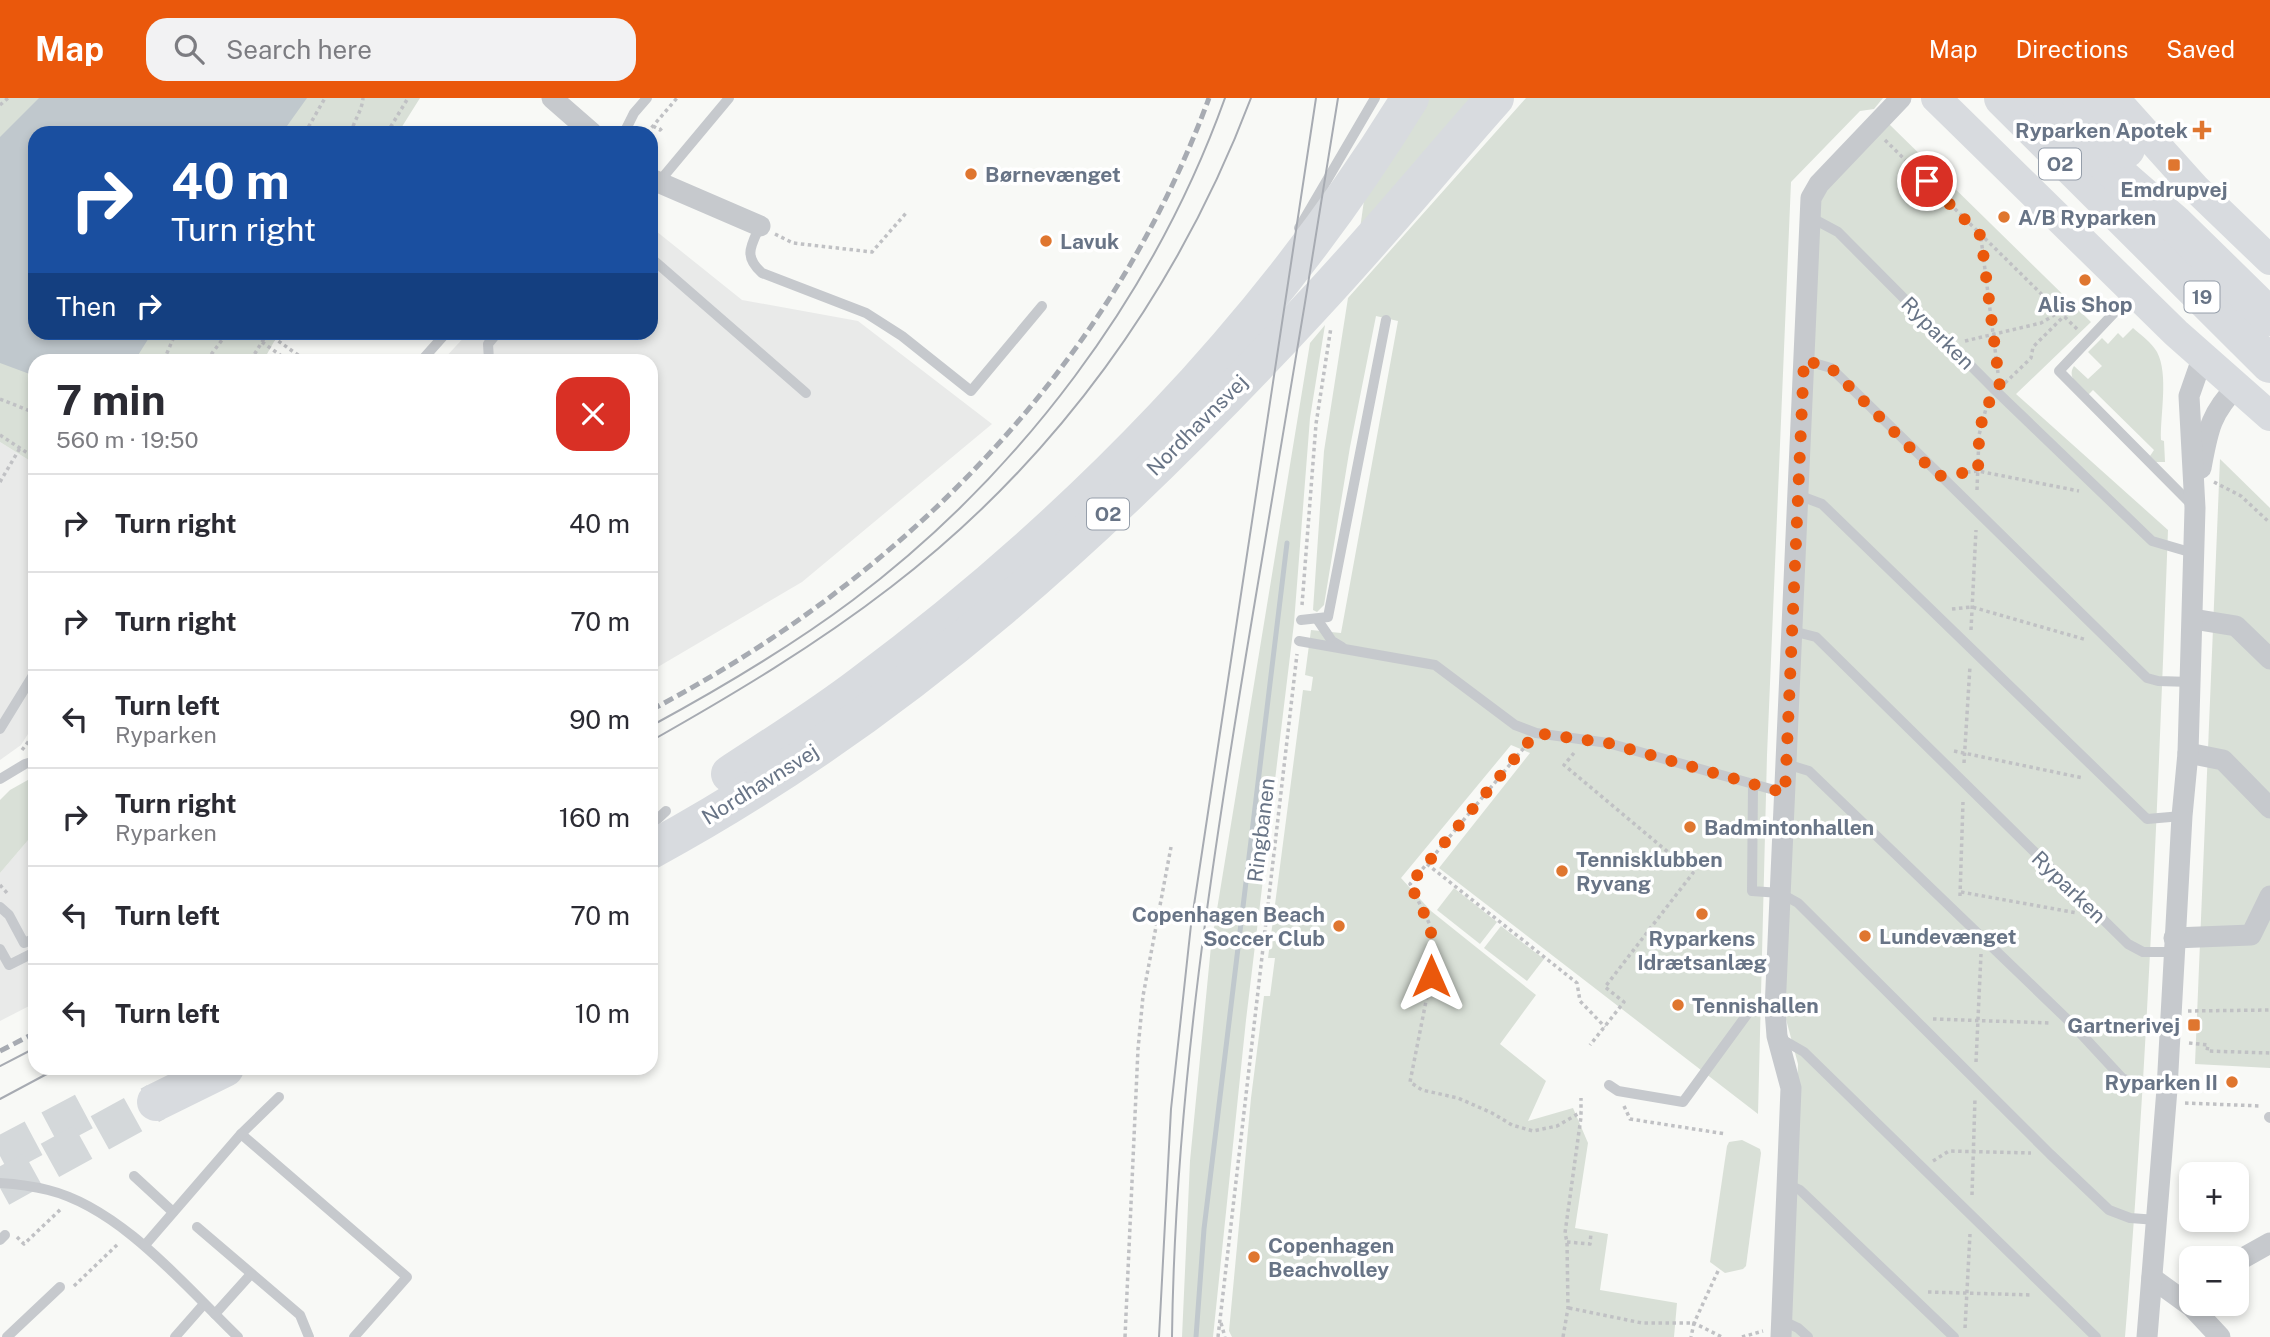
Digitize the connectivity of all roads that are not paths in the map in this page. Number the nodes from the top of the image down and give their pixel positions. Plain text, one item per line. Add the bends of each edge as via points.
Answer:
1 (552, 98) edge
2 (647, 98) edge
3 (729, 98) edge
4 (1375, 98) edge
5 (1410, 98) edge
6 (1495, 98) edge
7 (1901, 98) edge
8 (1936, 98) edge
9 (1986, 98) edge
10 (2003, 98) edge
11 (2043, 98) edge
12 (2081, 98) edge
13 (2115, 98) edge
14 (584, 126) edge
15 (628, 126) edge
16 (658, 177) edge
17 (658, 183) edge
18 (1810, 217) junction
19 (2175, 224) junction
20 (760, 226) joint
21 (2134, 230) junction
22 (1291, 241) dead end
23 (658, 264) edge
24 (1270, 276) dead end
25 (2269, 284) edge
26 (2133, 292) junction
27 (1042, 306) dead end
28 (1386, 320) dead end
29 (2270, 326) edge
30 (440, 340) edge
31 (1226, 347) junction
32 (2207, 348) junction
33 (2270, 353) edge
34 (427, 354) edge
35 (1804, 360) junction
36 (2249, 374) edge
37 (806, 393) dead end
38 (2270, 416) edge
39 (1798, 495) junction
40 (2195, 508) junction
41 (2193, 553) junction
42 (1317, 619) junction
43 (2193, 619) junction
44 (1301, 620) road end
45 (1792, 631) junction
46 (1299, 641) road end
47 (1345, 649) junction
48 (2270, 659) edge
49 (2191, 682) junction
50 (28, 683) edge
51 (0, 729) edge
52 (2188, 752) junction
53 (28, 763) edge
54 (1786, 764) junction
55 (0, 779) edge
56 (1753, 784) junction
57 (1785, 793) junction
58 (2270, 808) edge
59 (2182, 816) junction
60 (658, 830) edge
61 (1780, 893) junction
62 (2270, 896) edge
63 (0, 907) edge
64 (28, 941) edge
65 (2174, 945) junction
66 (0, 948) edge
67 (28, 956) edge
68 (1775, 1010) junction
69 (1777, 1036) junction
70 (193, 1075) edge
71 (156, 1083) tunnel mouth
72 (1613, 1088) road end
73 (2166, 1095) junction
74 (279, 1097) dead end
75 (241, 1134) junction
76 (134, 1176) dead end
77 (0, 1183) edge
78 (1787, 1184) junction
79 (173, 1212) junction
80 (2157, 1220) junction
81 (197, 1227) dead end
82 (2270, 1243) edge
83 (145, 1245) junction
84 (2249, 1255) edge
85 (251, 1273) junction
86 (2152, 1278) junction
87 (60, 1287) road end
88 (2179, 1296) edge
89 (204, 1304) junction
90 (215, 1314) junction
91 (2202, 1316) edge
92 (1781, 1328) edge
93 (3, 1336) edge
94 (175, 1337) edge
95 (239, 1337) edge
96 (309, 1337) edge
97 (354, 1337) edge
98 (1808, 1337) edge
99 (1954, 1337) edge
100 (2096, 1337) edge
101 (2147, 1337) edge
102 (2220, 1337) edge

1 - 14 street
2 - 15 lane
3 - 16 lane
4 - 22 lane
5 - 31 highway, Nordhavnsvej / O2 via 1333,214
6 - 60 highway, Nordhavnsvej / O2 via 1311,307 1186,438 1058,559 862,718 791,766
7 - 18 street via 1819,184 1811,198
8 - 26 street
9 - 21 highway, O2
10 - 21 highway, 19
11 - 19 highway, 19 via 2106,164
12 - 19 highway via 2126,148
13 - 25 street via 2195,188
17 - 20 street
18 - 35 street
18 - 41 lane, Ryparken via 1838,232 2152,541
19 - 25 highway, 19
20 - 27 lane via 749,252 752,264 762,273 866,313 971,391
21 - 36 highway, 19
23 - 37 lane
24 - 31 lane
25 - 32 street via 2255,288 2239,302
26 - 32 street
26 - 40 lane via 2059,372
28 - 42 lane via 1328,617
29 - 36 street via 2248,351
30 - 34 lane
31 - 60 highway, Nordhavnsvej / O2 via 1122,461 1001,574 859,687 728,775
32 - 36 street
32 - 40 street via 2189,396
33 - 36 street
35 - 39 street
35 - 49 lane via 1831,368 2147,678
36 - 38 street
36 - 40 street via 2214,414
39 - 45 street
39 - 59 lane via 1822,504 2147,819
40 - 41 street
41 - 43 street
42 - 44 lane
42 - 47 lane via 1332,641
43 - 48 street via 2236,626
43 - 49 street
45 - 54 street
45 - 65 lane, Ryparken via 1816,637 2128,944 2143,952
46 - 47 lane
47 - 56 lane via 1435,665 1515,724 1536,733 1608,743
49 - 52 street
50 - 51 lane
52 - 58 street via 2224,760
52 - 59 street
53 - 55 lane
54 - 57 street
54 - 73 lane via 1809,771 2122,1078
56 - 57 lane
56 - 61 lane via 1752,891
57 - 61 street
59 - 65 street
61 - 68 street
61 - 80 lane via 1798,903 2109,1210 2130,1218
62 - 65 street, Ryparken via 2251,935
63 - 64 lane via 24,943
65 - 73 street
66 - 67 lane via 9,965
68 - 69 street
68 - 72 lane via 1751,1009 1682,1102
69 - 78 street via 1791,1088
69 - 100 lane via 1804,1052
70 - 71 highway
73 - 80 street
74 - 75 lane
75 - 79 lane
75 - 97 lane via 407,1277
76 - 79 lane
77 - 83 lane via 50,1190 87,1205
78 - 92 street
78 - 99 lane via 1800,1190
79 - 83 lane
80 - 86 street
81 - 85 lane
82 - 84 street
83 - 89 lane
85 - 90 lane
85 - 96 lane via 300,1315
86 - 88 street
86 - 101 street
87 - 93 lane
89 - 90 lane
89 - 94 lane
90 - 95 lane
91 - 102 street
92 - 98 lane via 1798,1328

